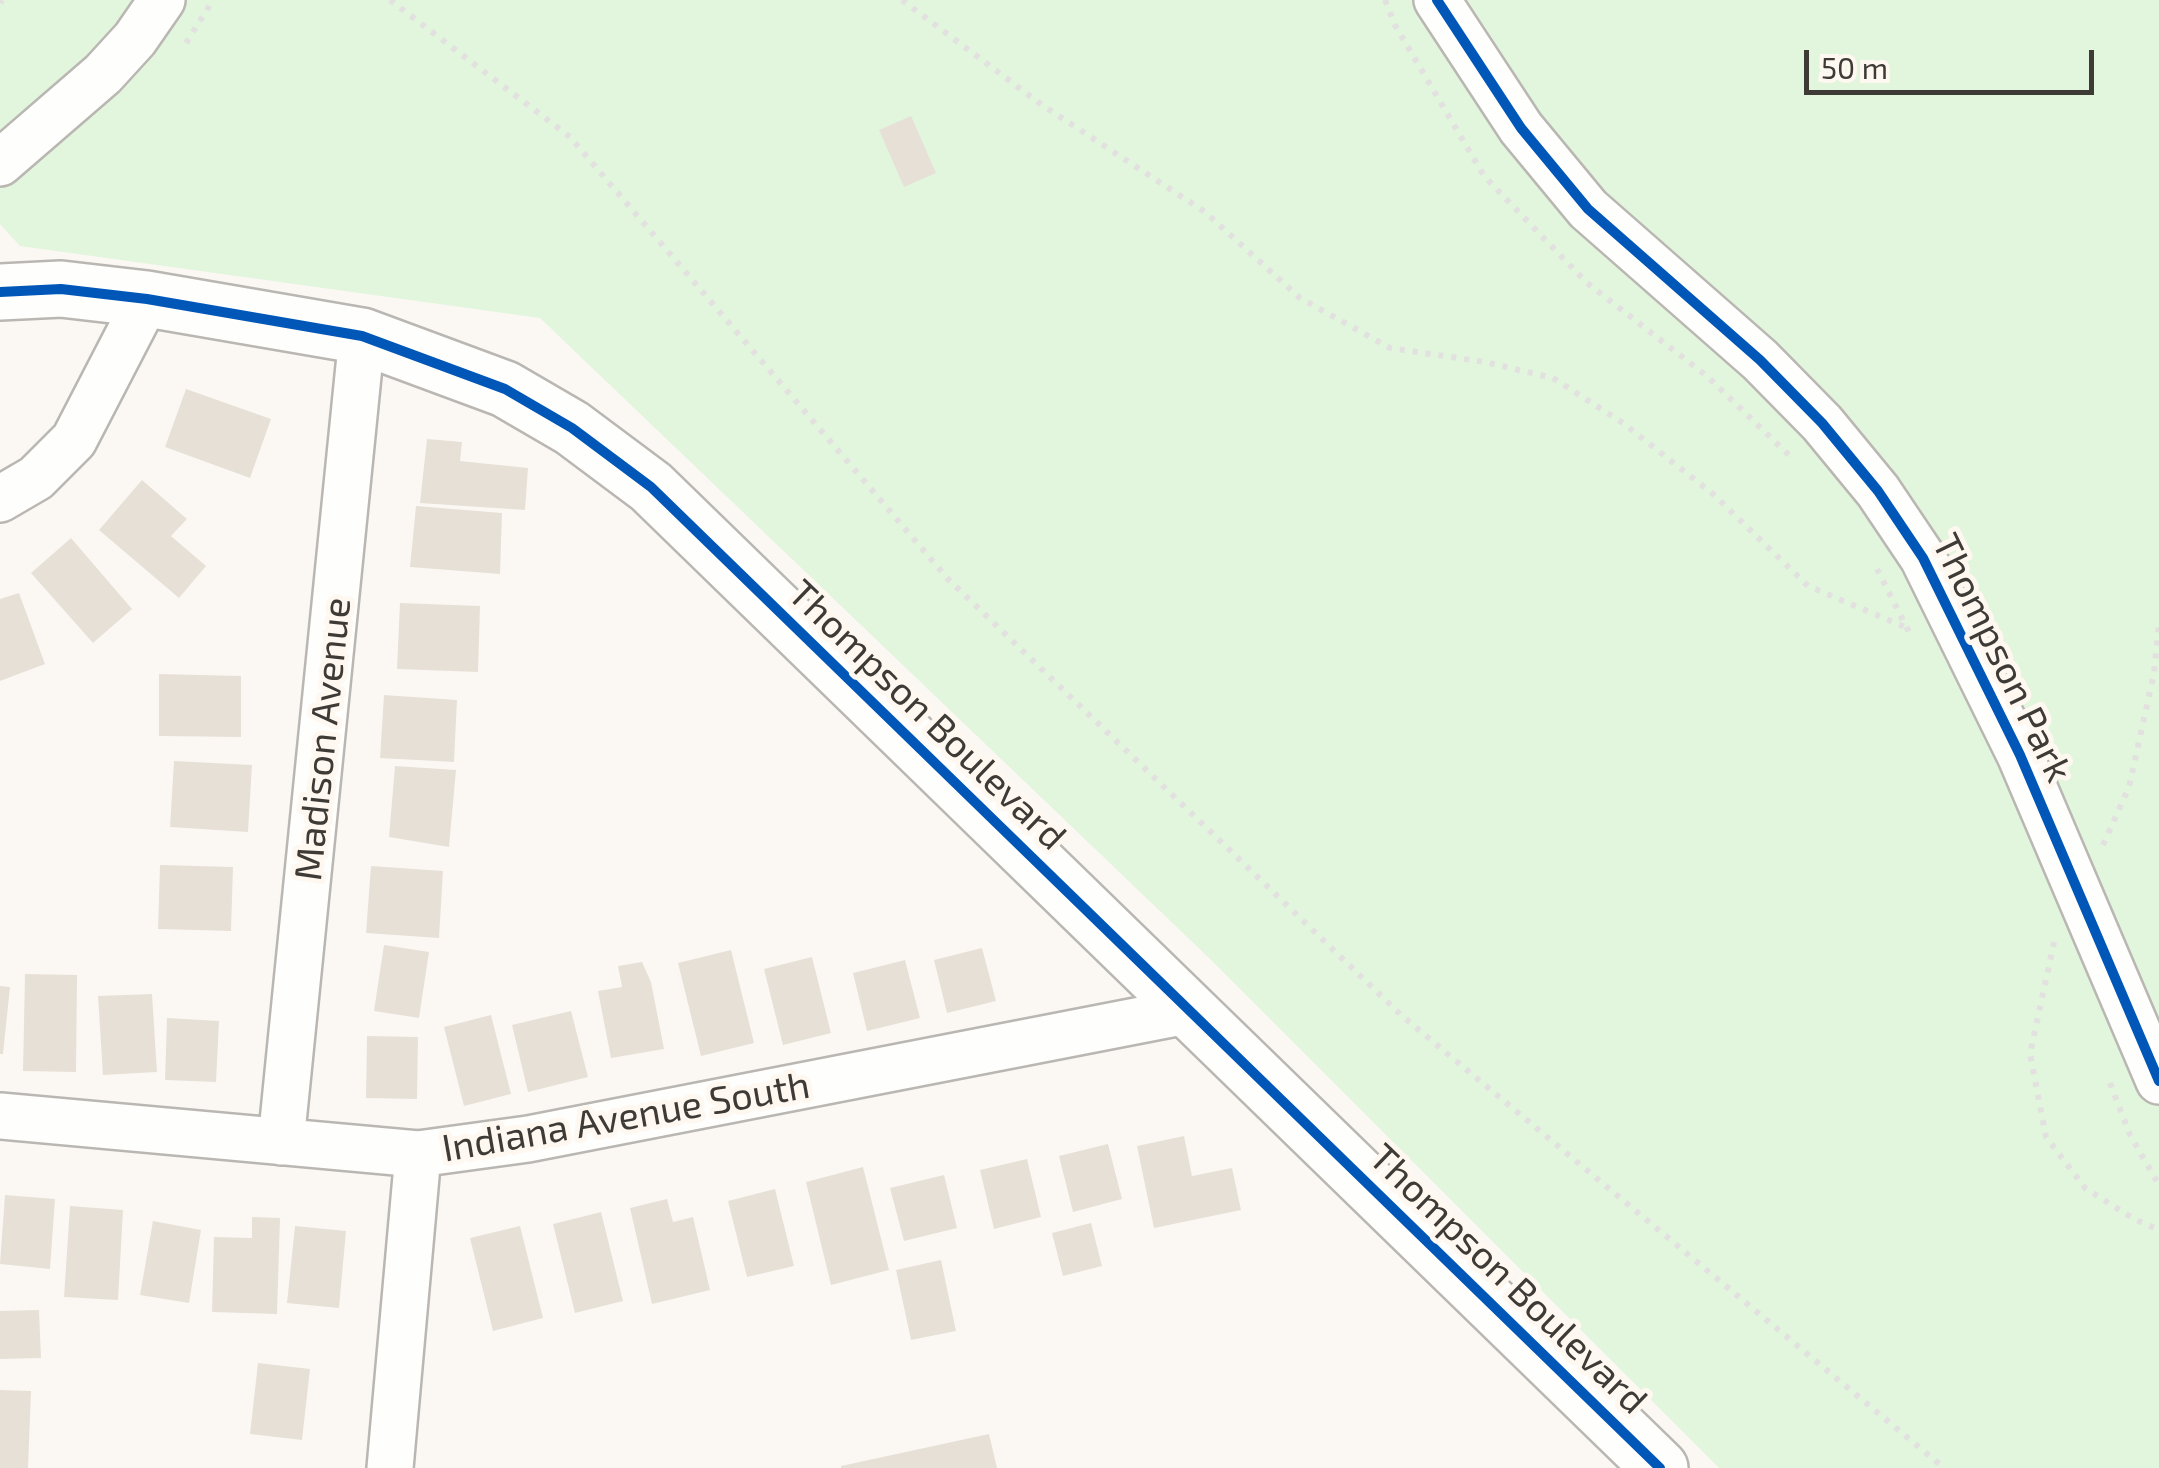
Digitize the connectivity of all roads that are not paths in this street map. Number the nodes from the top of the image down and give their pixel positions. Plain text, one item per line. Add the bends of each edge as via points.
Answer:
1 (162, 0) edge
2 (1436, 0) edge
3 (0, 163) edge
4 (0, 292) edge
5 (147, 299) junction
6 (362, 336) junction
7 (0, 499) edge
8 (1187, 1012) junction
9 (2155, 1065) edge
10 (0, 1116) edge
11 (281, 1142) junction
12 (418, 1154) junction
13 (390, 1468) edge
14 (1660, 1468) edge

1 - 3 street via 104,74
2 - 9 street, Thompson Park via 1520,128 1588,209 1760,360 1878,491 1923,558 2020,755
4 - 5 street, Thompson Boulevard
5 - 6 street, Thompson Boulevard
5 - 7 street via 74,440 36,478
6 - 8 street, Thompson Boulevard via 506,389 572,428 651,488
6 - 11 street, Madison Avenue
8 - 12 street, Indiana Avenue South via 528,1139
8 - 14 street, Thompson Boulevard
10 - 11 street, Indiana Avenue South
11 - 12 street, Indiana Avenue South
12 - 13 street

